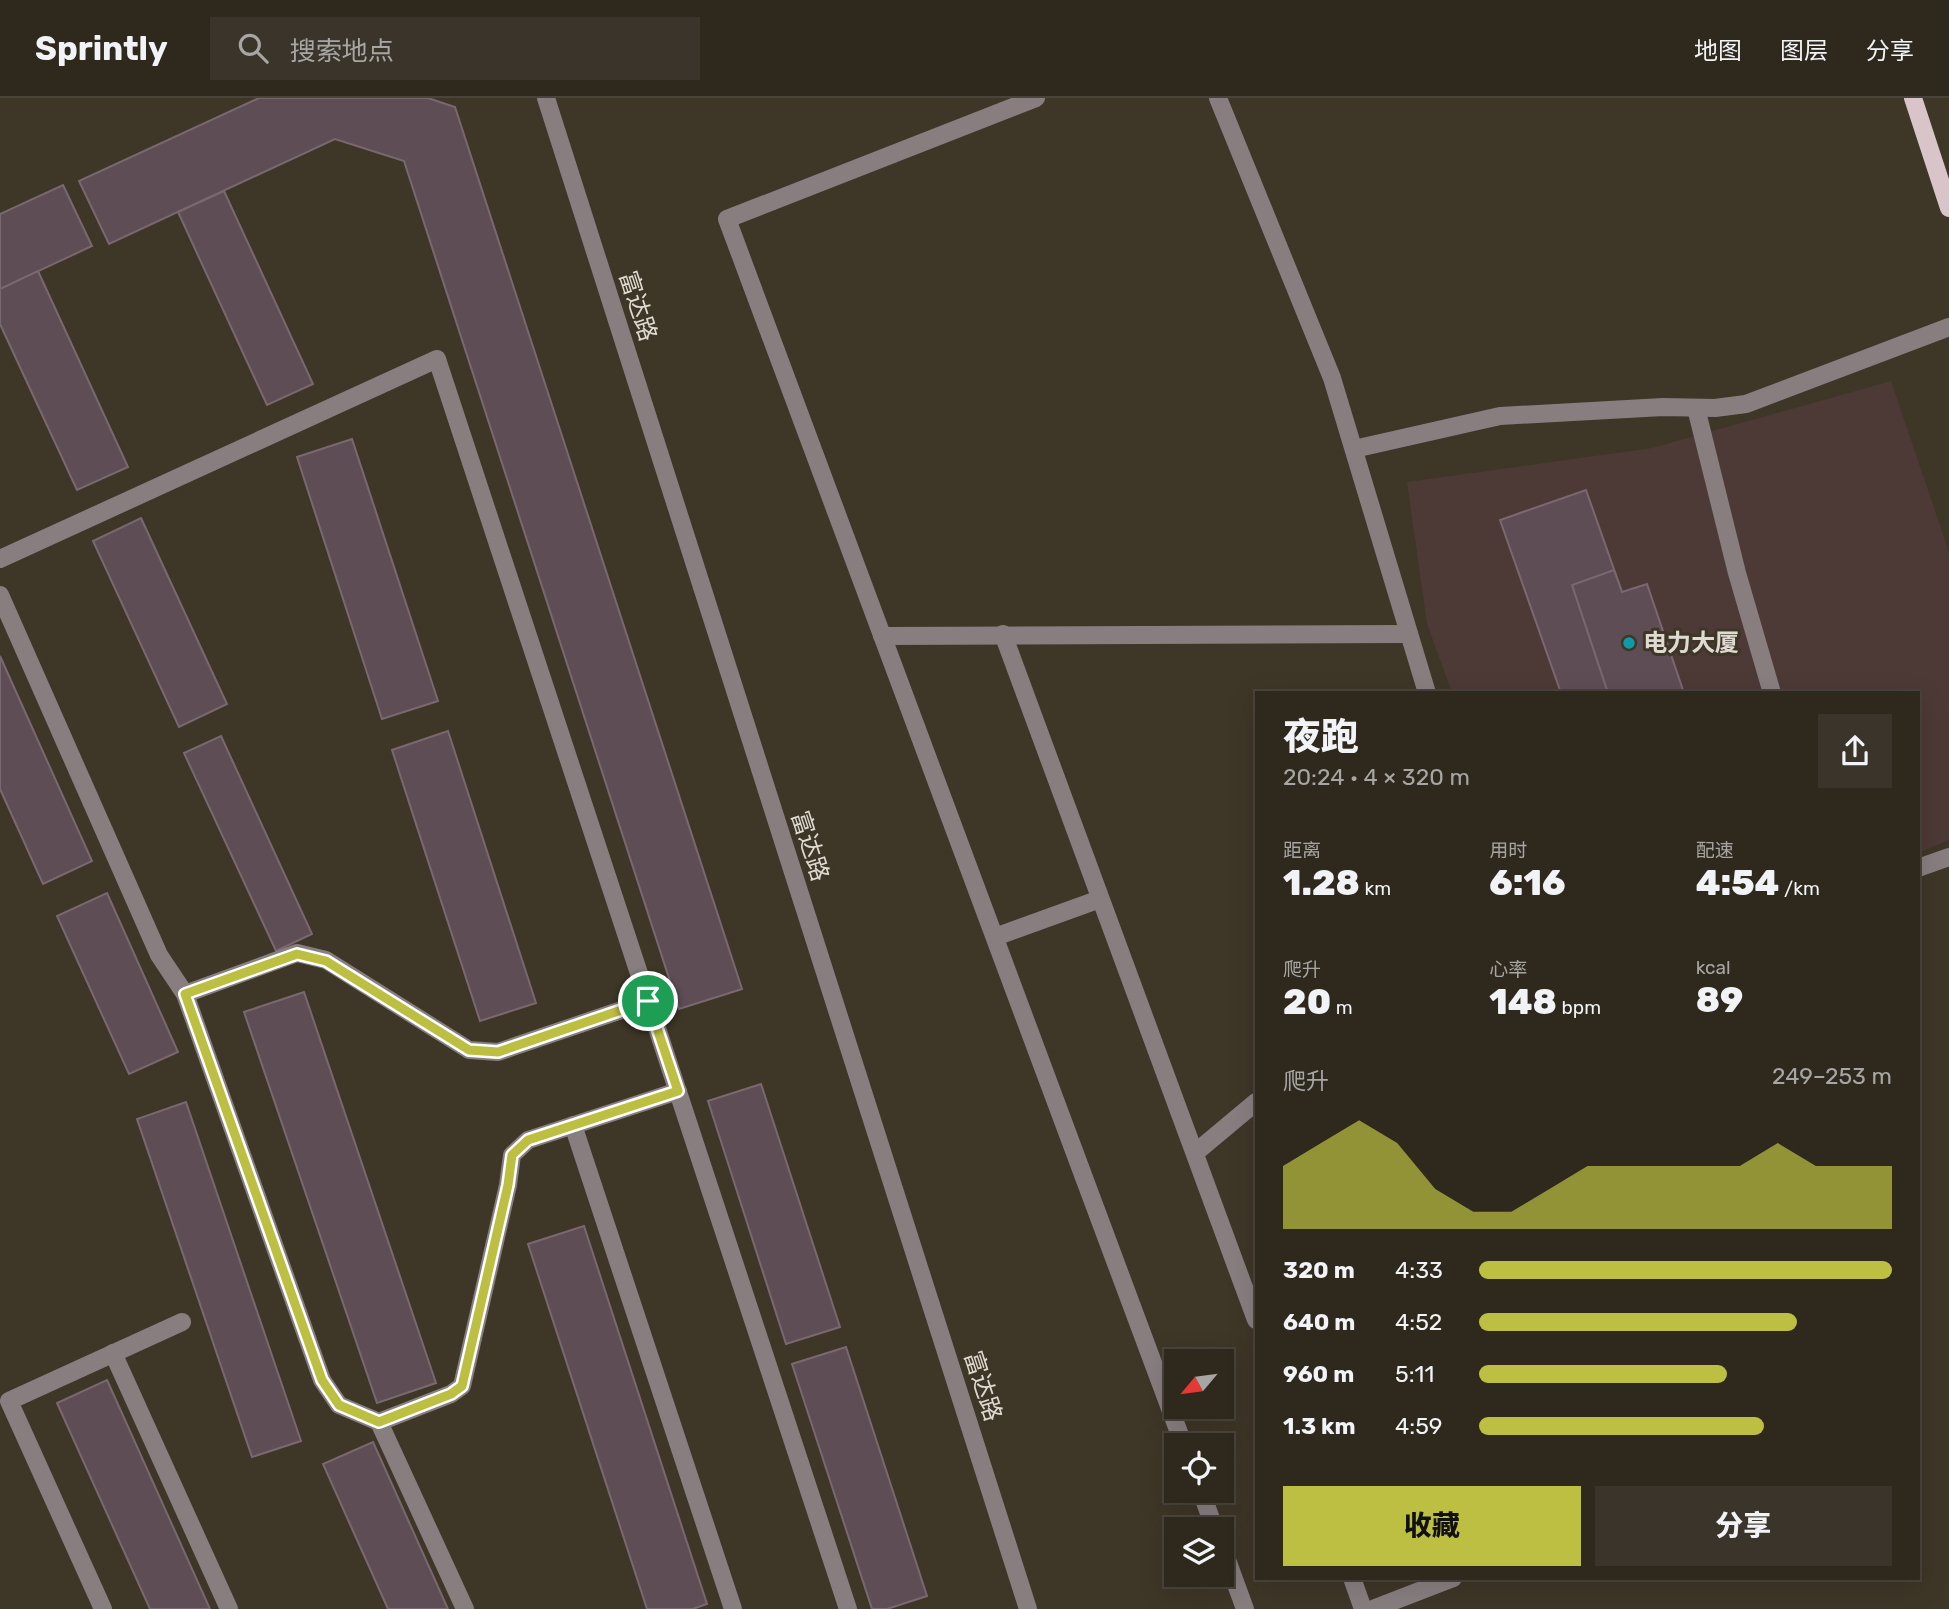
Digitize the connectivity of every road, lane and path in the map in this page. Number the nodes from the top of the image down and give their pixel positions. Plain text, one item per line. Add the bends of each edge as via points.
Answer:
1 (546, 98) edge
2 (1036, 98) edge
3 (1218, 98) edge
4 (1913, 98) edge
5 (1949, 208) edge
6 (1949, 327) edge
7 (1696, 408) junction
8 (1354, 449) junction
9 (0, 559) edge
10 (0, 595) edge
11 (1003, 634) junction
12 (1409, 634) junction
13 (882, 636) junction
14 (1426, 691) edge
15 (1771, 691) edge
16 (1949, 857) edge
17 (1920, 867) edge
18 (1100, 899) junction
19 (995, 937) junction
20 (185, 994) junction
21 (648, 1001) junction
22 (678, 1091) junction
23 (1255, 1103) edge
24 (573, 1125) junction
25 (1195, 1153) junction
26 (1255, 1317) edge
27 (182, 1322) dead end
28 (113, 1353) junction
29 (379, 1422) junction
30 (1179, 1433) edge
31 (1234, 1579) edge
32 (1353, 1580) edge
33 (1448, 1580) edge
34 (103, 1609) edge
35 (229, 1609) edge
36 (465, 1609) edge
37 (733, 1609) edge
38 (848, 1609) edge
39 (1028, 1609) edge
40 (1245, 1609) edge
41 (1363, 1609) edge
42 (1373, 1609) edge

1 - 39 street, 富达路
2 - 13 street via 727,219
3 - 8 street via 1332,378
4 - 5 main road
6 - 7 street via 1746,404
7 - 8 street via 1500,416
7 - 15 street
8 - 12 street
9 - 21 street via 437,359
10 - 20 street via 159,955
11 - 12 street
11 - 13 street
11 - 18 street
12 - 14 street
13 - 19 street
16 - 17 street
18 - 19 street
18 - 25 street
19 - 30 street
20 - 21 street via 297,954 326,961 469,1050 498,1052
20 - 29 street via 322,1380 339,1405
21 - 22 street
22 - 24 street
22 - 38 street
23 - 25 street
24 - 29 street via 528,1140 512,1155 462,1386
24 - 37 street
25 - 26 street
27 - 28 street
28 - 34 street via 9,1401
28 - 35 street
29 - 36 street
31 - 40 street
32 - 41 street
33 - 42 street

